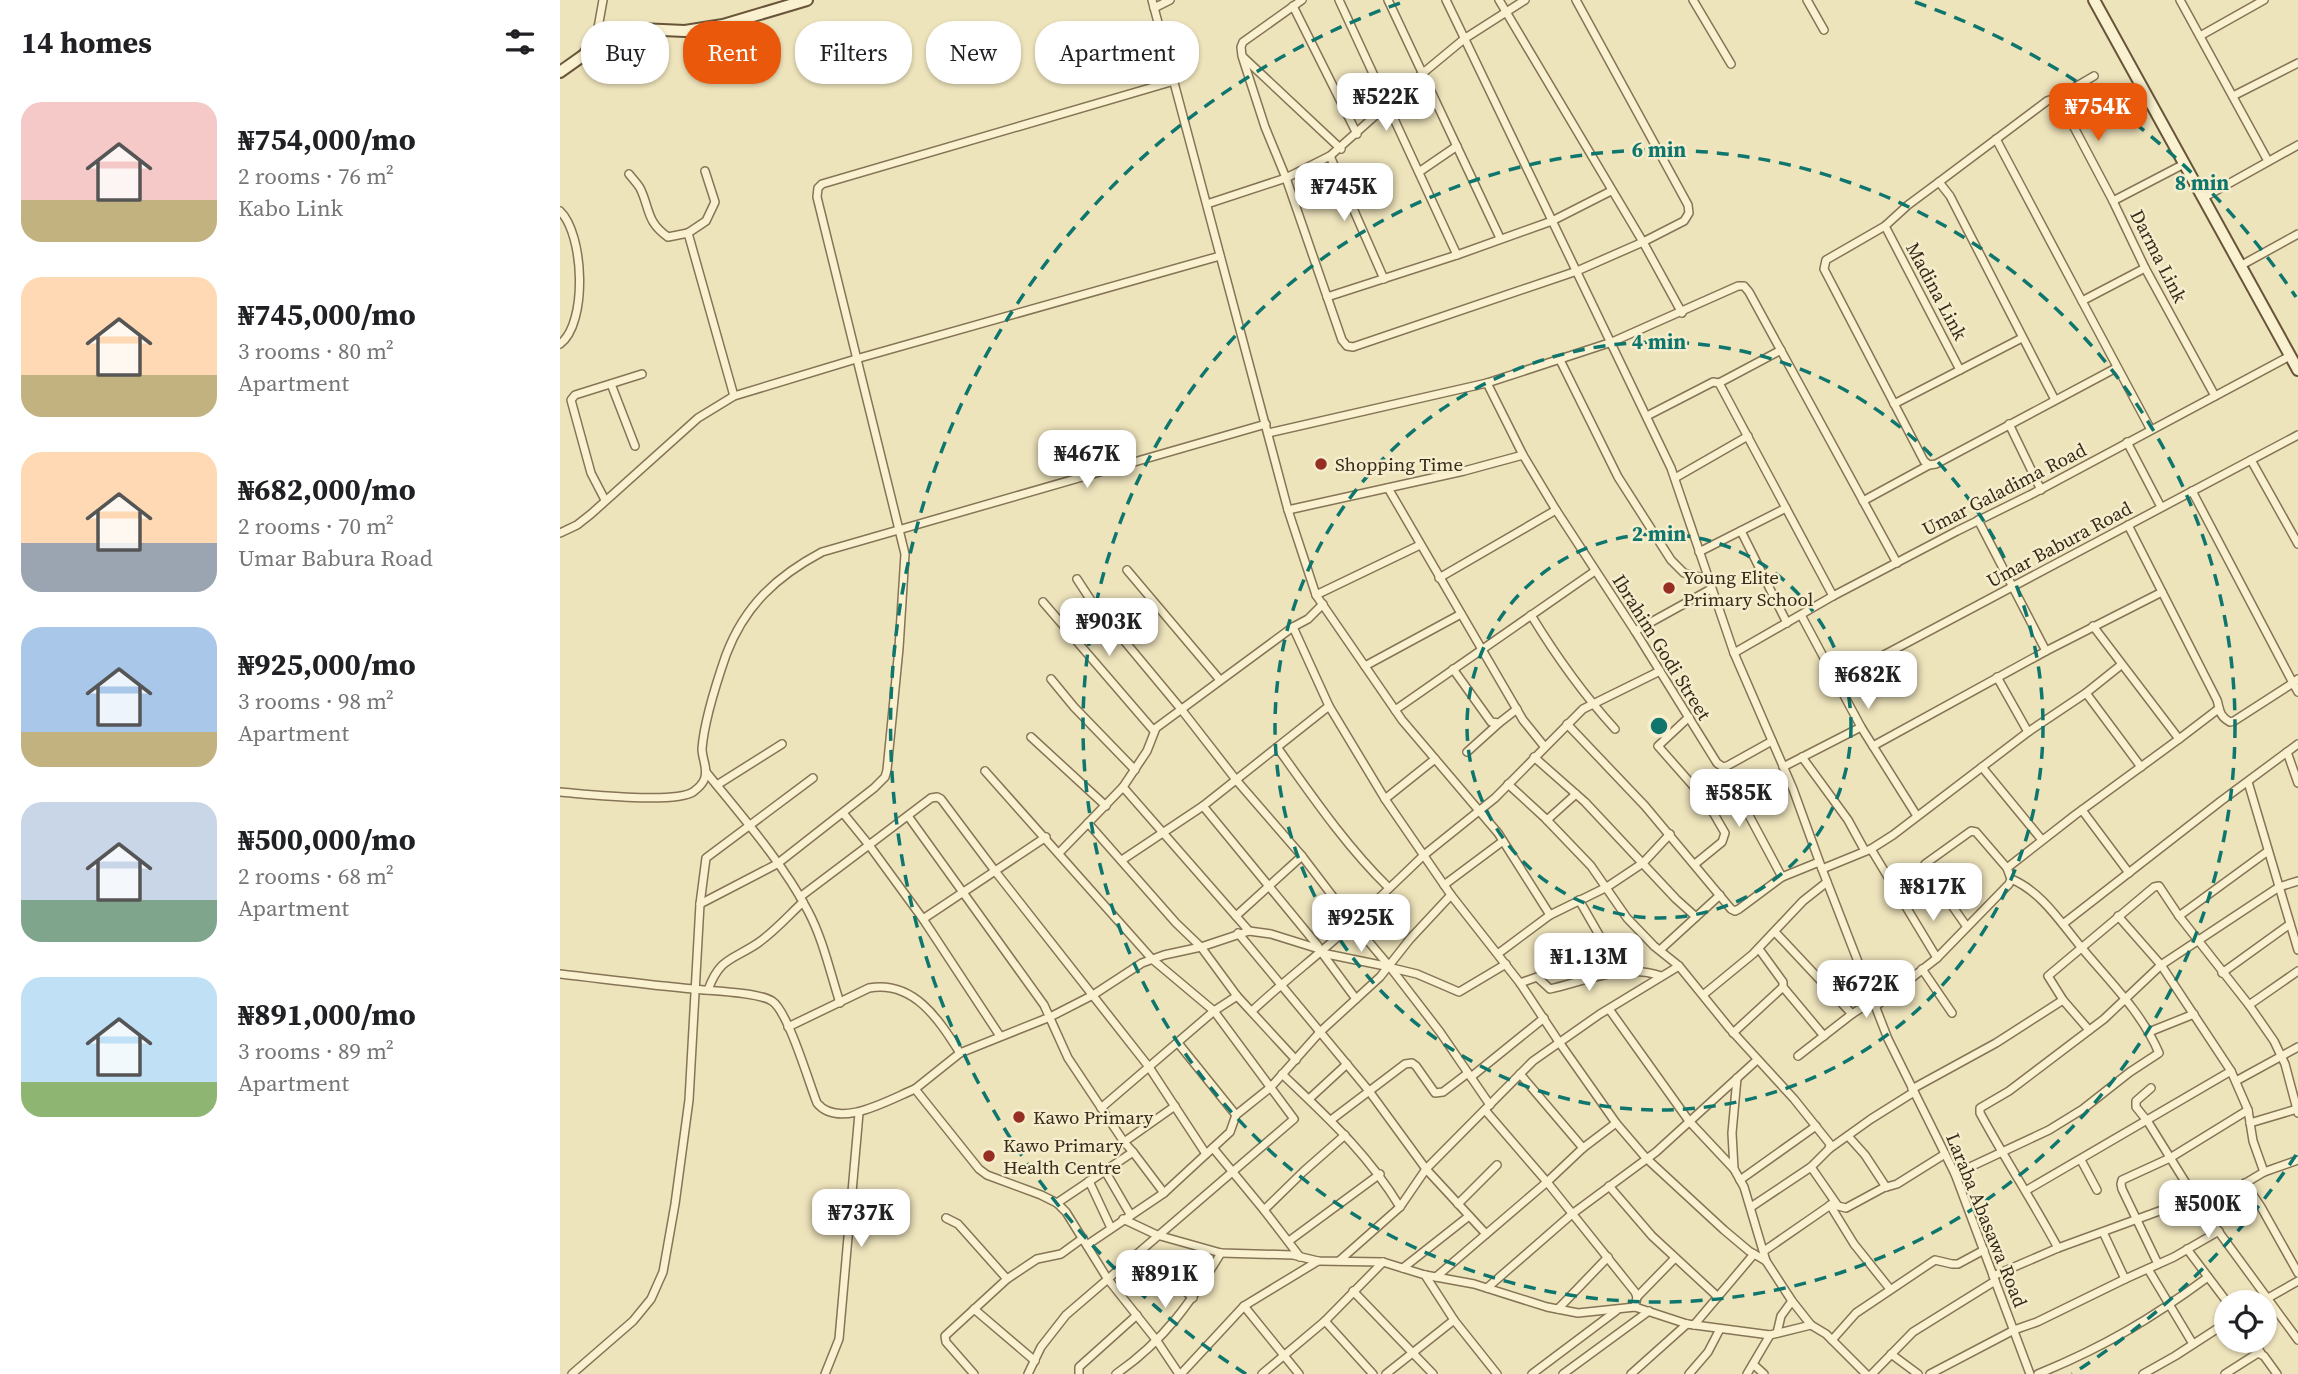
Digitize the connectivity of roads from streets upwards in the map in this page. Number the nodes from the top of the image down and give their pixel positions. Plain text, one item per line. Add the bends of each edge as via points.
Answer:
1 (603, 0) edge
2 (807, 0) edge
3 (1170, 0) edge
4 (1302, 0) edge
5 (1339, 0) edge
6 (1388, 0) edge
7 (1446, 0) edge
8 (1499, 0) edge
9 (1525, 0) edge
10 (1576, 0) edge
11 (1693, 0) edge
12 (1807, 0) edge
13 (2180, 0) edge
14 (2264, 0) edge
15 (2098, 1) edge
16 (1153, 4) edge
17 (1293, 6) junction
18 (1505, 11) junction
19 (599, 21) edge
20 (1158, 21) edge
21 (669, 30) edge
22 (1824, 30) dead end
23 (2200, 36) junction
24 (1464, 39) junction
25 (1242, 56) junction
26 (581, 57) edge
27 (2298, 63) edge
28 (1731, 65) dead end
29 (560, 72) edge
30 (1423, 73) junction
31 (2094, 76) dead end
32 (1164, 84) edge
33 (1175, 84) edge
34 (2233, 96) junction
35 (2058, 97) junction
36 (1389, 104) junction
37 (1357, 134) junction
38 (1996, 139) junction
39 (2298, 145) edge
40 (1457, 146) junction
41 (1341, 149) junction
42 (1330, 156) junction
43 (2268, 161) junction
44 (2184, 164) junction
45 (705, 172) dead end
46 (1419, 172) junction
47 (629, 174) dead end
48 (1286, 178) junction
49 (1939, 181) junction
50 (1611, 191) junction
51 (2203, 198) junction
52 (2113, 201) junction
53 (1207, 204) junction
54 (560, 212) edge
55 (1552, 221) junction
56 (1885, 226) junction
57 (688, 233) junction
58 (2298, 234) edge
59 (1500, 239) junction
60 (1643, 242) junction
61 (1457, 255) junction
62 (1220, 256) junction
63 (2240, 266) junction
64 (2145, 268) junction
65 (1577, 271) junction
66 (1384, 279) junction
67 (1326, 297) junction
68 (2082, 301) junction
69 (1682, 313) junction
70 (2022, 338) junction
71 (1612, 342) junction
72 (560, 344) edge
73 (1781, 349) junction
74 (2290, 356) junction
75 (856, 359) junction
76 (1560, 360) junction
77 (2116, 368) junction
78 (1960, 370) junction
79 (2298, 370) edge
80 (642, 374) dead end
81 (1487, 383) junction
82 (1719, 383) junction
83 (611, 384) junction
84 (734, 396) junction
85 (2215, 396) junction
86 (2055, 400) junction
87 (1894, 404) junction
88 (1647, 416) junction
89 (1266, 424) junction
90 (2009, 425) junction
91 (2151, 430) junction
92 (1268, 433) junction
93 (2298, 435) edge
94 (1748, 436) junction
95 (2127, 442) junction
96 (635, 446) dead end
97 (1523, 455) junction
98 (2251, 460) junction
99 (1929, 465) junction
100 (1675, 478) junction
101 (1388, 488) junction
102 (2041, 490) junction
103 (2192, 491) junction
104 (605, 500) junction
105 (1863, 501) junction
106 (1786, 508) junction
107 (2161, 508) junction
108 (1289, 510) junction
109 (1556, 510) junction
110 (1978, 520) junction
111 (2128, 525) junction
112 (900, 529) junction
113 (1741, 531) junction
114 (561, 533) edge
115 (560, 544) edge
116 (2298, 544) edge
117 (1420, 545) junction
118 (1699, 552) junction
119 (1897, 563) junction
120 (1126, 570) dead end
121 (1595, 571) junction
122 (1439, 578) junction
123 (1077, 579) dead end
124 (1708, 579) junction
125 (2012, 588) junction
126 (1711, 589) junction
127 (2162, 592) junction
128 (1316, 595) junction
129 (1833, 596) junction
130 (1043, 602) dead end
131 (1323, 604) junction
132 (1461, 614) junction
133 (1531, 615) junction
134 (1801, 615) junction
135 (1787, 623) junction
136 (2093, 626) junction
137 (1293, 627) junction
138 (1635, 631) junction
139 (1482, 648) junction
140 (2046, 651) junction
141 (1734, 653) junction
142 (2121, 665) junction
143 (1364, 666) junction
144 (1453, 669) junction
145 (1660, 671) junction
146 (1997, 677) junction
147 (1051, 679) dead end
148 (1220, 680) junction
149 (1835, 681) junction
150 (2295, 681) edge
151 (2298, 692) edge
152 (2086, 693) junction
153 (1591, 704) junction
154 (1329, 706) junction
155 (1181, 709) junction
156 (1517, 709) junction
157 (1395, 710) junction
158 (2217, 710) junction
159 (1689, 717) junction
160 (1499, 723) junction
161 (1567, 724) junction
162 (1861, 727) junction
163 (1615, 729) dead end
164 (1154, 731) junction
165 (2028, 732) junction
166 (1031, 737) dead end
167 (2179, 739) junction
168 (1772, 741) junction
169 (782, 744) dead end
170 (2298, 744) edge
171 (1544, 746) junction
172 (1873, 746) junction
173 (1277, 747) junction
174 (1467, 752) dead end
175 (2287, 752) junction
176 (1534, 757) junction
177 (1802, 757) junction
178 (1435, 759) junction
179 (1723, 767) junction
180 (1783, 767) junction
181 (1982, 767) junction
182 (2141, 767) junction
183 (1135, 770) junction
184 (985, 771) dead end
185 (706, 772) junction
186 (813, 778) dead end
187 (1237, 781) junction
188 (2248, 782) junction
189 (2298, 783) edge
190 (1508, 784) junction
191 (716, 785) junction
192 (1123, 787) junction
193 (560, 792) edge
194 (1576, 794) junction
195 (1385, 799) junction
196 (1105, 806) junction
197 (1203, 806) junction
198 (1480, 810) junction
199 (2082, 810) junction
200 (844, 813) junction
201 (1917, 816) junction
202 (908, 817) junction
203 (1547, 820) junction
204 (1088, 823) junction
205 (749, 824) junction
206 (1163, 832) junction
207 (1670, 834) junction
208 (1046, 837) junction
209 (2042, 840) junction
210 (1503, 841) junction
211 (869, 845) junction
212 (1868, 850) junction
213 (2268, 851) junction
214 (1059, 853) junction
215 (1424, 855) junction
216 (1302, 856) junction
217 (1122, 860) junction
218 (1643, 863) junction
219 (777, 864) junction
220 (1695, 864) junction
221 (1821, 866) junction
222 (2007, 869) junction
223 (995, 871) junction
224 (2129, 873) junction
225 (1782, 877) junction
226 (2011, 879) junction
227 (2298, 881) edge
228 (1826, 882) junction
229 (1444, 885) junction
230 (1267, 887) junction
231 (1607, 887) junction
232 (2279, 887) junction
233 (1389, 888) junction
234 (963, 892) junction
235 (1451, 895) junction
236 (1720, 895) junction
237 (802, 899) junction
238 (1579, 900) junction
239 (700, 904) junction
240 (1550, 915) junction
241 (1236, 916) junction
242 (2118, 916) junction
243 (2179, 916) junction
244 (1696, 917) junction
245 (923, 919) junction
246 (1353, 923) junction
247 (2063, 924) junction
248 (2290, 924) junction
249 (1967, 927) junction
250 (1249, 931) junction
251 (1775, 932) junction
252 (1238, 933) junction
253 (2197, 941) junction
254 (2080, 946) junction
255 (1201, 947) junction
256 (2298, 947) edge
257 (1759, 949) junction
258 (1660, 950) junction
259 (1321, 951) junction
260 (1499, 953) junction
261 (1937, 958) junction
262 (1152, 959) junction
263 (1506, 964) junction
264 (2161, 965) junction
265 (1679, 966) junction
266 (1390, 967) junction
267 (1922, 969) junction
268 (2298, 971) edge
269 (1621, 973) junction
270 (2222, 973) junction
271 (560, 974) edge
272 (1661, 976) junction
273 (1520, 983) junction
274 (1280, 985) junction
275 (1783, 987) junction
276 (695, 990) junction
277 (708, 990) junction
278 (1093, 995) junction
279 (1703, 995) junction
280 (1237, 996) junction
281 (2126, 998) junction
282 (1356, 999) junction
283 (2063, 1000) junction
284 (839, 1003) junction
285 (1875, 1003) junction
286 (2249, 1005) junction
287 (1609, 1009) junction
288 (1214, 1011) junction
289 (1252, 1011) junction
290 (1952, 1013) dead end
291 (1852, 1014) junction
292 (2194, 1014) junction
293 (1049, 1017) junction
294 (1544, 1018) junction
295 (788, 1027) junction
296 (2089, 1030) junction
297 (1320, 1032) junction
298 (2149, 1032) junction
299 (1733, 1033) junction
300 (1000, 1036) junction
301 (1824, 1036) junction
302 (1178, 1042) junction
303 (1559, 1042) junction
304 (2298, 1047) edge
305 (960, 1053) junction
306 (2281, 1055) junction
307 (1798, 1056) dead end
308 (1296, 1060) junction
309 (1757, 1060) junction
310 (1346, 1065) junction
311 (1149, 1067) junction
312 (2231, 1071) junction
313 (1282, 1074) junction
314 (1520, 1074) junction
315 (1469, 1075) junction
316 (1737, 1077) junction
317 (2236, 1081) junction
318 (1271, 1087) junction
319 (2151, 1088) dead end
320 (915, 1089) junction
321 (1369, 1091) junction
322 (1913, 1091) junction
323 (1309, 1099) junction
324 (1175, 1105) junction
325 (1101, 1108) junction
326 (1487, 1108) junction
327 (2248, 1110) junction
328 (2297, 1111) edge
329 (859, 1113) junction
330 (1236, 1115) junction
331 (1331, 1120) junction
332 (1689, 1121) junction
333 (2148, 1122) junction
334 (2250, 1123) junction
335 (1616, 1124) junction
336 (1815, 1126) junction
337 (1345, 1135) junction
338 (1848, 1136) junction
339 (1124, 1142) junction
340 (1583, 1148) junction
341 (1829, 1149) junction
342 (1210, 1151) junction
343 (1133, 1152) junction
344 (2002, 1153) junction
345 (1945, 1154) junction
346 (1646, 1157) junction
347 (2170, 1158) junction
348 (2081, 1160) junction
349 (2298, 1160) edge
350 (1497, 1165) dead end
351 (1811, 1167) junction
352 (1426, 1169) junction
353 (1734, 1170) junction
354 (1105, 1171) junction
355 (2264, 1172) junction
356 (1231, 1173) junction
357 (1380, 1174) junction
358 (1955, 1174) junction
359 (1740, 1180) junction
360 (1089, 1181) junction
361 (1547, 1182) junction
362 (2245, 1183) junction
363 (1609, 1186) junction
364 (1886, 1187) junction
365 (2027, 1190) junction
366 (2097, 1190) dead end
367 (1164, 1193) junction
368 (2195, 1198) junction
369 (1057, 1203) junction
370 (1458, 1204) junction
371 (1833, 1204) junction
372 (1400, 1207) junction
373 (1751, 1207) junction
374 (2202, 1209) junction
375 (1264, 1210) junction
376 (1572, 1214) junction
377 (1469, 1216) junction
378 (1126, 1217) junction
379 (946, 1218) dead end
380 (2138, 1219) junction
381 (1111, 1228) junction
382 (2219, 1231) junction
383 (2103, 1232) junction
384 (1486, 1234) junction
385 (1157, 1235) junction
386 (1289, 1241) junction
387 (1085, 1242) junction
388 (2059, 1248) junction
389 (2188, 1249) junction
390 (1984, 1250) junction
391 (1140, 1251) junction
392 (1764, 1251) junction
393 (1221, 1253) junction
394 (1754, 1254) junction
395 (1300, 1257) junction
396 (1608, 1258) junction
397 (1675, 1258) junction
398 (1318, 1261) junction
399 (1339, 1261) junction
400 (1766, 1261) junction
401 (1383, 1262) junction
402 (2158, 1264) junction
403 (1404, 1268) junction
404 (2148, 1269) junction
405 (2298, 1273) edge
406 (1425, 1275) junction
407 (1436, 1277) junction
408 (2208, 1277) junction
409 (1107, 1278) junction
410 (1994, 1278) junction
411 (1007, 1279) junction
412 (2125, 1279) junction
413 (2298, 1281) edge
414 (1487, 1288) junction
415 (1889, 1289) junction
416 (2218, 1290) edge
417 (2264, 1290) edge
418 (1353, 1291) junction
419 (2277, 1293) edge
420 (1637, 1297) junction
421 (1718, 1297) junction
422 (1193, 1298) junction
423 (1792, 1301) junction
424 (1244, 1306) junction
425 (2169, 1306) junction
426 (1635, 1307) junction
427 (974, 1309) junction
428 (1558, 1309) junction
429 (2277, 1309) edge
430 (1618, 1310) junction
431 (1649, 1311) junction
432 (1137, 1315) junction
433 (1454, 1320) junction
434 (1325, 1321) junction
435 (1691, 1325) junction
436 (1811, 1325) junction
437 (1720, 1329) junction
438 (2014, 1330) junction
439 (2214, 1331) edge
440 (1774, 1334) junction
441 (1832, 1340) junction
442 (2298, 1340) edge
443 (1157, 1341) junction
444 (2193, 1344) junction
445 (1412, 1352) junction
446 (2254, 1353) edge
447 (2262, 1353) edge
448 (1891, 1354) junction
449 (1286, 1356) junction
450 (1034, 1361) junction
451 (1753, 1364) junction
452 (1492, 1372) edge
453 (2028, 1373) edge
454 (572, 1374) edge
455 (825, 1374) edge
456 (974, 1374) edge
457 (1028, 1374) edge
458 (1079, 1374) edge
459 (1116, 1374) edge
460 (1180, 1374) edge
461 (1262, 1374) edge
462 (1299, 1374) edge
463 (1373, 1374) edge
464 (1385, 1374) edge
465 (1433, 1374) edge
466 (1532, 1374) edge
467 (1563, 1374) edge
468 (1631, 1374) edge
469 (1689, 1374) edge
470 (1747, 1374) edge
471 (1764, 1374) edge
472 (1866, 1374) edge
473 (1872, 1374) edge
474 (1918, 1374) edge
475 (1930, 1374) edge
476 (2038, 1374) edge
477 (2143, 1374) edge
478 (2225, 1374) edge
479 (2277, 1374) edge

1 - 19 street
2 - 21 street via 723,25
3 - 16 street
4 - 17 street
5 - 36 street
6 - 30 street
7 - 24 street, Laraba Abasawa Road
8 - 18 street
9 - 18 street
10 - 60 street via 1688,205 1684,221
11 - 28 street
12 - 22 street
13 - 23 street
14 - 23 street
15 - 44 street
16 - 20 street
17 - 25 street via 1244,42
17 - 37 street
18 - 24 street
18 - 50 street
23 - 34 street
24 - 30 street
24 - 55 street, Laraba Abasawa Road
25 - 41 street
25 - 48 street
26 - 29 street
27 - 34 street
30 - 36 street
30 - 40 street
31 - 35 street
32 - 75 street via 822,184 817,197
33 - 53 street
34 - 43 street
35 - 38 street
35 - 52 street
36 - 37 street
36 - 46 street
37 - 41 street
38 - 49 street
38 - 68 street
39 - 43 street
40 - 46 street
40 - 59 street
41 - 42 street
42 - 48 street
42 - 66 street
43 - 51 street
44 - 51 street
44 - 52 street, Darma Link
45 - 57 street via 715,202 706,221
46 - 61 street
47 - 57 street via 658,230 668,237
48 - 53 street
48 - 67 street
49 - 56 street
49 - 70 street
50 - 55 street
50 - 60 street
51 - 63 street
52 - 64 street, Darma Link
53 - 62 street
54 - 72 street via 581,269 578,309 570,333
55 - 59 street
55 - 65 street, Laraba Abasawa Road
56 - 78 street, Madina Link
56 - 87 street via 1826,260 1824,269
57 - 84 street
58 - 63 street
59 - 61 street
60 - 65 street
60 - 69 street
61 - 66 street
62 - 75 street
62 - 89 street
63 - 74 street
64 - 68 street
64 - 85 street, Darma Link
65 - 67 street via 1353,347 1342,340
65 - 71 street, Laraba Abasawa Road
66 - 67 street
68 - 77 street
69 - 71 street
69 - 73 street via 1744,286
70 - 78 street
70 - 86 street
71 - 76 street
71 - 88 street, Laraba Abasawa Road
73 - 82 street
73 - 105 street
74 - 79 street
74 - 85 street, Umar Galadima Road
75 - 84 street
75 - 112 street
76 - 81 street
76 - 124 street via 1618,477 1671,560 1684,573
77 - 86 street
77 - 91 street
78 - 87 street
80 - 83 street
81 - 92 street
81 - 97 street, Ibrahim Godi Street
82 - 88 street
82 - 94 street
83 - 96 street
83 - 104 street via 571,400 591,473
84 - 104 street via 698,418
85 - 91 street, Umar Galadima Road
86 - 90 street
87 - 99 street
88 - 100 street, Laraba Abasawa Road
89 - 92 street
89 - 112 street
90 - 99 street
90 - 102 street
91 - 95 street, Umar Galadima Road
92 - 108 street
93 - 98 street, Umar Babura Road
94 - 100 street
94 - 106 street
95 - 102 street, Umar Galadima Road
95 - 107 street
97 - 101 street
97 - 109 street, Ibrahim Godi Street
98 - 103 street, Umar Babura Road
98 - 116 street
99 - 105 street
100 - 118 street, Laraba Abasawa Road
101 - 108 street
101 - 117 street
102 - 110 street, Umar Galadima Road
103 - 107 street, Umar Babura Road
103 - 150 street
104 - 114 street
105 - 119 street
106 - 113 street
106 - 129 street
107 - 111 street, Umar Babura Road
108 - 128 street
109 - 121 street, Ibrahim Godi Street
109 - 122 street
110 - 119 street, Umar Galadima Road
110 - 125 street
111 - 125 street, Umar Babura Road
111 - 127 street
112 - 185 street via 822,552 792,568 763,593 727,653 703,745
112 - 200 street via 905,561 887,770 885,777
113 - 118 street
113 - 135 street
114 - 115 street
117 - 122 street
117 - 128 street
118 - 124 street, Laraba Abasawa Road
119 - 129 street, Umar Galadima Road
120 - 148 street
121 - 133 street
121 - 138 street, Ibrahim Godi Street
122 - 132 street
123 - 155 street
124 - 126 street, Laraba Abasawa Road
125 - 140 street
125 - 149 street, Umar Babura Road
126 - 138 street
126 - 141 street, Laraba Abasawa Road
127 - 136 street
127 - 158 street via 2217,700
128 - 131 street
129 - 134 street, Umar Galadima Road
130 - 164 street
131 - 137 street
131 - 143 street
132 - 139 street
132 - 143 street
133 - 139 street
133 - 153 street
134 - 135 street, Umar Galadima Road
134 - 149 street
135 - 141 street, Umar Galadima Road
136 - 140 street
136 - 142 street
137 - 148 street
137 - 154 street
138 - 145 street, Ibrahim Godi Street
139 - 144 street
139 - 156 street
140 - 146 street
141 - 168 street, Laraba Abasawa Road
142 - 152 street
142 - 167 street
143 - 157 street
144 - 157 street
144 - 160 street via 1491,722
145 - 153 street
145 - 159 street, Ibrahim Godi Street
146 - 165 street
146 - 172 street
147 - 183 street
148 - 155 street
149 - 162 street
150 - 151 street
150 - 158 street via 2234,721 2226,720
152 - 165 street
152 - 182 street
153 - 161 street
153 - 163 street
154 - 173 street
154 - 195 street
155 - 164 street
155 - 187 street
156 - 160 street
156 - 171 street
157 - 178 street
158 - 167 street
159 - 179 street, Ibrahim Godi Street
159 - 220 street via 1658,746 1695,788 1725,833 1722,842
160 - 174 street
161 - 171 street
161 - 207 street
162 - 172 street
162 - 177 street
164 - 183 street
165 - 181 street
166 - 196 street
167 - 182 street
168 - 179 street
168 - 180 street, Laraba Abasawa Road
169 - 191 street
170 - 175 street
171 - 176 street
172 - 201 street
173 - 187 street
173 - 233 street via 1339,832
175 - 188 street
175 - 189 street
176 - 190 street
176 - 194 street
177 - 180 street
177 - 212 street
178 - 195 street
178 - 198 street
179 - 225 street, Ibrahim Godi Street
180 - 221 street, Laraba Abasawa Road
181 - 201 street
181 - 209 street
182 - 199 street
183 - 192 street
184 - 208 street
185 - 191 street
185 - 193 street via 700,786 681,796 624,798
186 - 205 street
187 - 197 street
187 - 216 street
188 - 213 street
188 - 224 street
190 - 198 street
190 - 203 street
191 - 205 street
192 - 196 street
192 - 206 street
194 - 203 street
194 - 218 street
195 - 215 street
196 - 204 street
197 - 206 street
197 - 230 street
198 - 210 street
198 - 215 street
199 - 209 street
199 - 224 street
200 - 211 street
200 - 219 street
201 - 212 street
202 - 211 street
202 - 223 street via 937,797
202 - 234 street
203 - 231 street
204 - 214 street
204 - 217 street
205 - 219 street
205 - 239 street via 706,858
206 - 217 street
206 - 241 street
207 - 218 street
207 - 220 street
208 - 214 street
208 - 223 street
209 - 222 street
210 - 229 street
210 - 240 street
211 - 237 street
211 - 245 street
212 - 221 street
212 - 261 street
213 - 232 street
213 - 243 street
214 - 262 street
215 - 229 street
215 - 233 street
216 - 230 street
216 - 246 street
217 - 255 street
218 - 231 street
218 - 244 street
219 - 237 street
219 - 239 street
220 - 236 street
221 - 225 street
221 - 228 street, Laraba Abasawa Road
222 - 226 street
222 - 249 street via 1974,831 1927,861 1925,867
223 - 234 street
223 - 278 street
224 - 247 street
225 - 236 street via 1735,911
226 - 247 street via 2029,889
226 - 249 street
227 - 232 street
228 - 251 street
228 - 285 street, Laraba Abasawa Road
229 - 235 street
230 - 241 street
230 - 259 street
231 - 238 street
231 - 258 street via 1628,918
232 - 248 street
232 - 253 street
233 - 246 street
234 - 245 street
234 - 293 street
235 - 260 street
235 - 266 street
236 - 244 street
237 - 277 street via 756,944 726,961
237 - 284 street via 820,939
238 - 240 street
238 - 269 street
239 - 276 street
240 - 260 street
241 - 250 street
242 - 243 street via 2159,886
242 - 254 street
242 - 264 street
243 - 253 street
244 - 258 street
245 - 300 street
246 - 259 street
246 - 266 street
247 - 254 street
248 - 256 street
248 - 270 street
249 - 261 street
250 - 252 street
250 - 259 street
251 - 257 street
251 - 291 street
252 - 255 street
252 - 274 street
253 - 264 street
253 - 270 street
254 - 281 street
254 - 283 street via 2048,976
255 - 262 street
255 - 280 street
257 - 275 street
257 - 279 street
258 - 265 street
259 - 266 street
259 - 274 street
259 - 282 street
260 - 263 street
261 - 267 street
262 - 278 street
262 - 288 street
263 - 266 street via 1459,992
263 - 273 street
264 - 281 street
264 - 292 street
265 - 272 street
265 - 279 street
266 - 282 street
266 - 315 street
267 - 285 street
267 - 290 street
268 - 286 street
269 - 272 street
269 - 273 street via 1550,989 1537,976
270 - 286 street
271 - 276 street
272 - 287 street
273 - 294 street
274 - 289 street
274 - 297 street
275 - 299 street
275 - 301 street
276 - 277 street
276 - 454 street via 689,1100 663,1272 651,1299 633,1321
277 - 295 street via 773,1001
278 - 293 street
278 - 311 street
279 - 299 street
280 - 288 street
280 - 289 street
281 - 296 street
281 - 298 street
282 - 297 street
283 - 296 street
283 - 322 street
284 - 295 street
284 - 305 street via 881,986 908,992 933,1013
285 - 291 street
285 - 322 street, Laraba Abasawa Road
286 - 306 street
287 - 303 street
287 - 332 street
288 - 302 street
288 - 318 street
289 - 308 street
291 - 301 street
292 - 298 street
292 - 312 street
293 - 300 street
293 - 325 street via 1068,1058
294 - 303 street
294 - 315 street
295 - 329 street via 817,1103 827,1112
296 - 344 street via 1980,1108
297 - 308 street
297 - 310 street
298 - 344 street via 2158,1054 2083,1109
299 - 309 street
300 - 305 street
301 - 307 street
302 - 311 street
302 - 330 street
303 - 314 street
303 - 335 street
304 - 306 street
305 - 320 street
306 - 317 street
306 - 328 street
308 - 313 street
309 - 316 street
309 - 336 street
310 - 321 street
310 - 323 street
311 - 324 street
311 - 325 street
312 - 317 street
312 - 333 street
313 - 318 street
313 - 323 street
314 - 326 street
314 - 340 street
315 - 321 street via 1435,1093 1409,1063
315 - 326 street
316 - 332 street
316 - 353 street
317 - 327 street
318 - 330 street
318 - 356 street via 1294,1119
319 - 333 street via 2135,1104
320 - 329 street
320 - 369 street via 987,1175
321 - 331 street
321 - 352 street
322 - 338 street
322 - 345 street, Laraba Abasawa Road
323 - 331 street
324 - 339 street
324 - 342 street
325 - 339 street
326 - 352 street
326 - 361 street
327 - 334 street
327 - 347 street
328 - 334 street
329 - 455 street via 839,1339
330 - 342 street via 1232,1130
331 - 337 street
332 - 346 street
332 - 353 street
333 - 347 street
333 - 348 street
334 - 355 street
335 - 340 street
335 - 346 street
336 - 341 street
336 - 359 street
337 - 357 street
337 - 375 street
338 - 341 street
338 - 364 street
339 - 343 street
340 - 361 street
341 - 351 street
342 - 356 street
342 - 367 street
343 - 354 street
343 - 367 street
344 - 358 street
344 - 365 street
345 - 358 street, Laraba Abasawa Road
345 - 364 street
346 - 363 street
346 - 394 street
347 - 368 street
347 - 380 street via 2122,1180
348 - 365 street
348 - 366 street
349 - 355 street
350 - 370 street
351 - 371 street
351 - 373 street
352 - 370 street
352 - 372 street
353 - 359 street
354 - 360 street
354 - 378 street
355 - 362 street
356 - 375 street
356 - 385 street
357 - 372 street
357 - 386 street
358 - 390 street, Laraba Abasawa Road
359 - 373 street
360 - 369 street
360 - 381 street
361 - 376 street
361 - 384 street
362 - 374 street
362 - 405 street
363 - 376 street
363 - 397 street
364 - 371 street via 1846,1208
365 - 388 street
367 - 378 street
368 - 374 street
368 - 380 street
369 - 387 street
370 - 377 street
371 - 392 street
371 - 415 street via 1854,1244
372 - 399 street
373 - 392 street
374 - 382 street
375 - 386 street
376 - 396 street
376 - 414 street
377 - 384 street
377 - 403 street
378 - 381 street
378 - 385 street
379 - 411 street via 958,1224
380 - 383 street
380 - 402 street
381 - 387 street
382 - 389 street
382 - 417 street
383 - 388 street
383 - 412 street
384 - 407 street
385 - 391 street
385 - 393 street
386 - 395 street
387 - 409 street
387 - 411 street via 1037,1259
388 - 410 street
389 - 402 street
389 - 408 street
390 - 410 street, Laraba Abasawa Road
390 - 415 street via 1958,1264 1935,1260
391 - 409 street
391 - 422 street
392 - 400 street
393 - 395 street
393 - 422 street
394 - 400 street
394 - 421 street
395 - 398 street
396 - 420 street
396 - 428 street
397 - 420 street
397 - 421 street
398 - 399 street
398 - 424 street
399 - 401 street
400 - 423 street
401 - 403 street
401 - 418 street
402 - 404 street
403 - 406 street
404 - 412 street
404 - 425 street
406 - 407 street
406 - 433 street
407 - 414 street
408 - 416 street
408 - 425 street
409 - 432 street
409 - 450 street via 1066,1315
410 - 438 street, Laraba Abasawa Road
410 - 448 street via 1913,1332
411 - 427 street
412 - 438 street
413 - 419 street
414 - 428 street
415 - 441 street via 1856,1313
418 - 434 street
418 - 445 street
420 - 426 street
421 - 435 street
422 - 443 street
423 - 436 street
423 - 440 street
424 - 449 street
424 - 460 street
425 - 444 street
425 - 476 street via 2118,1338
426 - 430 street
426 - 431 street
427 - 450 street
427 - 456 street via 944,1339
428 - 430 street via 1578,1313
429 - 442 street
430 - 466 street
431 - 435 street
431 - 467 street
432 - 443 street
432 - 458 street via 1079,1367
433 - 445 street
433 - 452 street
434 - 449 street
434 - 463 street
435 - 437 street
435 - 468 street
436 - 440 street
436 - 441 street
437 - 440 street
437 - 469 street
438 - 453 street, Laraba Abasawa Road
438 - 475 street
439 - 444 street
440 - 451 street
441 - 472 street
443 - 459 street
443 - 460 street
444 - 477 street
445 - 464 street
445 - 465 street
446 - 478 street
447 - 479 street
448 - 473 street
448 - 474 street
449 - 461 street
449 - 462 street
450 - 457 street
451 - 470 street
451 - 471 street

